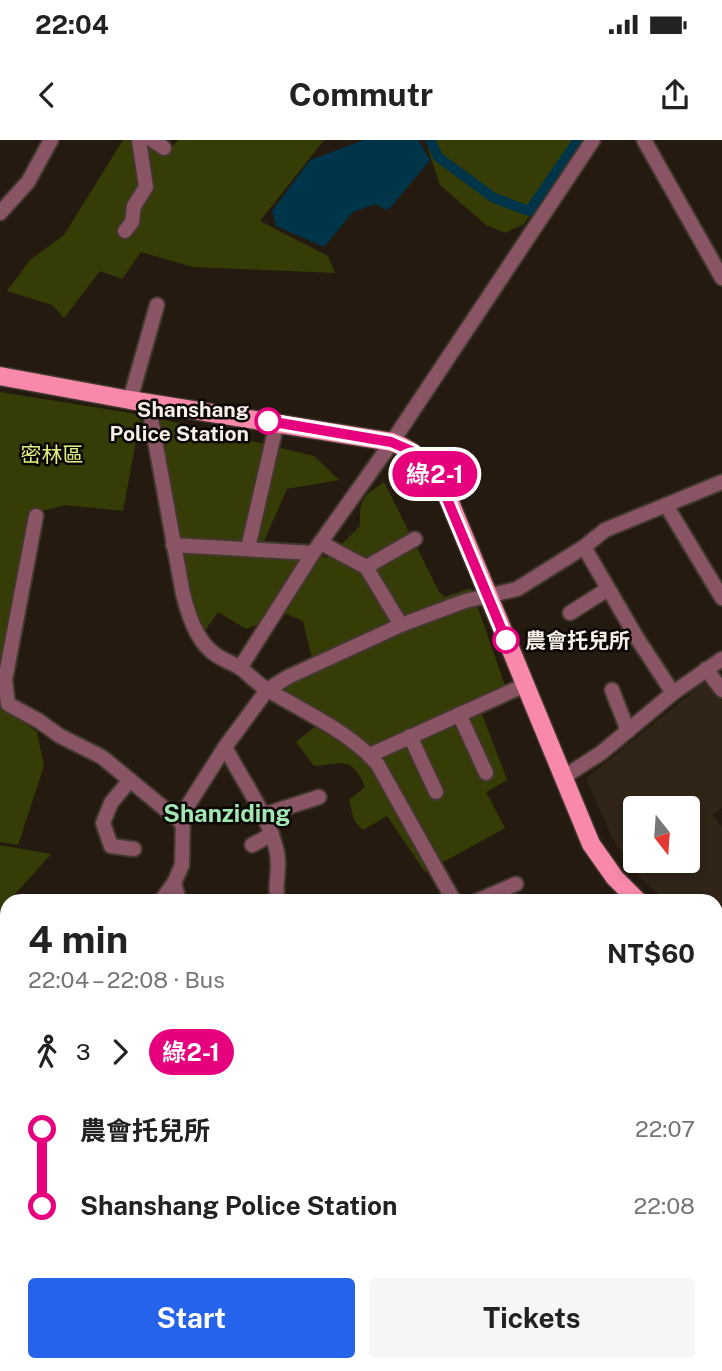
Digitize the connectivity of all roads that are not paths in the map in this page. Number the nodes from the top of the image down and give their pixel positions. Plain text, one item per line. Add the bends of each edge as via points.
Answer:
1 (51, 140) edge
2 (139, 140) edge
3 (593, 140) edge
4 (644, 140) edge
5 (0, 213) edge
6 (125, 231) dead end
7 (722, 278) edge
8 (157, 305) dead end
9 (0, 376) edge
10 (130, 400) junction
11 (148, 402) junction
12 (277, 422) junction
13 (391, 442) junction
14 (722, 482) edge
15 (666, 505) junction
16 (36, 516) dead end
17 (415, 539) dead end
18 (173, 545) junction
19 (584, 547) junction
20 (248, 548) junction
21 (317, 548) junction
22 (366, 566) junction
23 (608, 589) junction
24 (486, 596) junction
25 (722, 598) edge
26 (570, 613) dead end
27 (401, 625) junction
28 (722, 659) edge
29 (240, 668) junction
30 (706, 669) junction
31 (525, 684) junction
32 (267, 690) junction
33 (612, 690) dead end
34 (722, 690) edge
35 (673, 693) junction
36 (459, 714) junction
37 (628, 731) junction
38 (410, 736) junction
39 (225, 747) junction
40 (370, 755) junction
41 (486, 773) dead end
42 (562, 778) junction
43 (130, 780) junction
44 (436, 792) dead end
45 (318, 797) dead end
46 (263, 815) junction
47 (182, 823) junction
48 (272, 834) junction
49 (252, 845) dead end
50 (134, 849) dead end
51 (174, 883) junction
52 (516, 884) dead end
53 (166, 894) edge
54 (177, 894) edge
55 (276, 894) edge
56 (450, 894) edge
57 (493, 894) edge
58 (631, 894) edge

1 - 5 street via 28,182
2 - 6 street via 146,187
3 - 13 street
4 - 7 street
8 - 10 street
9 - 10 main road
10 - 11 main road
11 - 12 main road
11 - 18 street
12 - 13 main road
12 - 20 street
13 - 21 street
13 - 24 main road via 414,452 435,473
14 - 15 street
15 - 19 street via 605,530
15 - 25 street
16 - 43 street via 5,680 8,704 102,757
17 - 22 street
18 - 20 street
18 - 29 street via 188,613 199,635 211,652
19 - 23 street
19 - 24 street via 517,589
20 - 21 street
21 - 22 street
21 - 29 street
22 - 27 street
23 - 26 street
23 - 35 street
24 - 27 street
24 - 31 main road
27 - 32 street
28 - 30 street
29 - 32 street
30 - 34 street
30 - 35 street
31 - 36 street
31 - 42 main road
32 - 39 street
32 - 40 street
33 - 37 street
35 - 37 street
36 - 38 street
36 - 41 street
37 - 42 street
38 - 40 street
38 - 44 street
39 - 46 street
39 - 47 street via 183,813
40 - 56 street
42 - 58 main road via 596,851
43 - 47 street
43 - 50 street via 111,803 103,823 111,846
45 - 46 street
46 - 48 street
47 - 51 street via 182,865
48 - 49 street
48 - 55 street via 280,863
51 - 53 street
51 - 54 street
52 - 57 street

